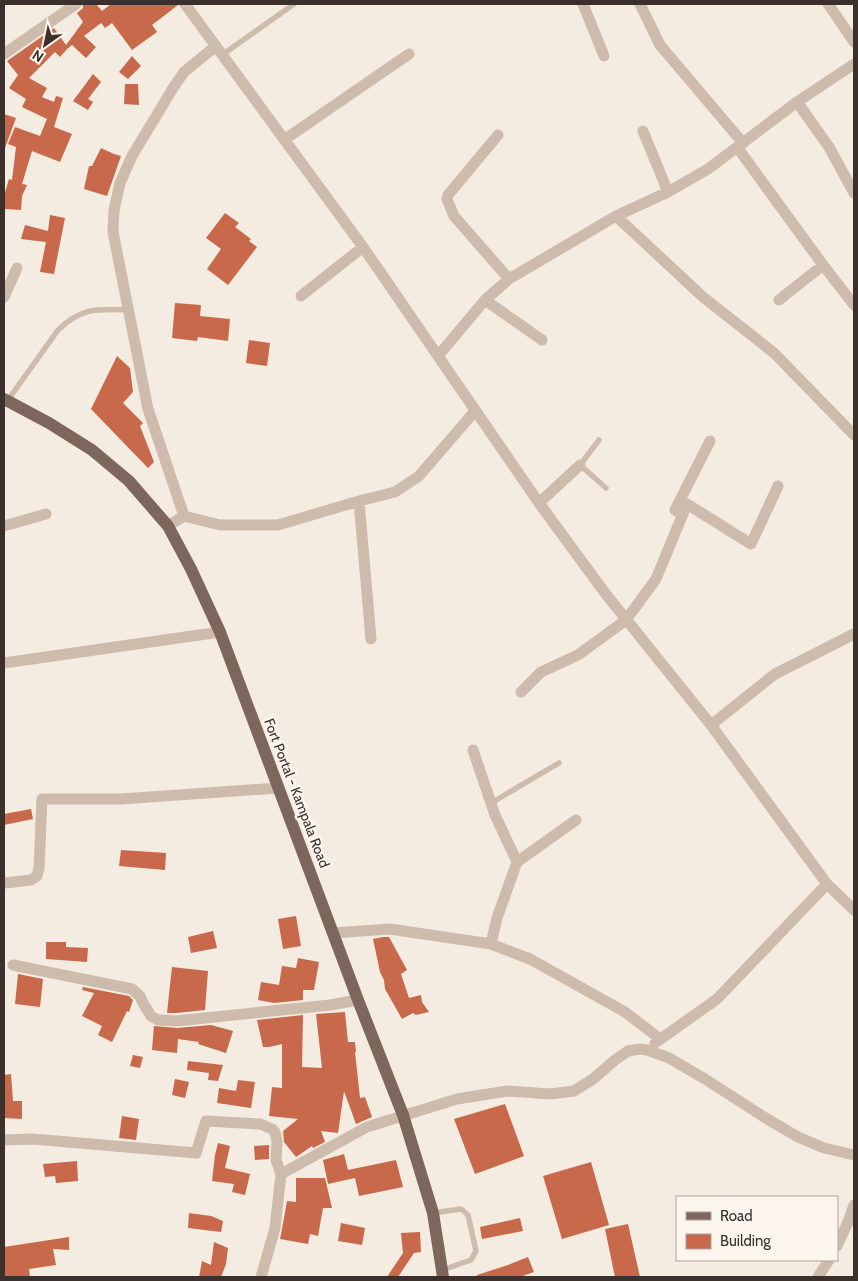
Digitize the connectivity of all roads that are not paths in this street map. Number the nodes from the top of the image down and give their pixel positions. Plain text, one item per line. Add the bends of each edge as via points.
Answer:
1 (76, 4) edge
2 (185, 4) edge
3 (294, 4) edge
4 (583, 4) edge
5 (640, 4) edge
6 (828, 4) edge
7 (854, 42) edge
8 (219, 50) junction
9 (4, 54) edge
10 (409, 54) dead end
11 (604, 56) dead end
12 (854, 64) edge
13 (796, 102) junction
14 (643, 131) dead end
15 (498, 135) dead end
16 (284, 140) junction
17 (740, 145) junction
18 (668, 192) junction
19 (854, 193) edge
20 (616, 216) junction
21 (363, 247) junction
22 (823, 265) junction
23 (17, 268) dead end
24 (509, 280) junction
25 (4, 296) edge
26 (301, 296) dead end
27 (485, 300) junction
28 (779, 300) dead end
29 (854, 305) edge
30 (128, 310) junction
31 (542, 340) dead end
32 (438, 356) junction
33 (6, 400) edge
34 (475, 411) junction
35 (854, 435) edge
36 (599, 440) dead end
37 (710, 441) dead end
38 (580, 465) junction
39 (778, 486) dead end
40 (606, 488) dead end
41 (359, 502) junction
42 (539, 503) junction
43 (46, 514) dead end
44 (682, 514) junction
45 (184, 516) junction
46 (4, 526) edge
47 (168, 526) junction
48 (626, 620) junction
49 (220, 632) junction
50 (854, 634) edge
51 (372, 639) dead end
52 (4, 663) edge
53 (520, 692) dead end
54 (711, 725) junction
55 (473, 750) dead end
56 (559, 763) dead end
57 (279, 788) junction
58 (491, 803) junction
59 (576, 820) dead end
60 (517, 862) junction
61 (4, 882) edge
62 (827, 884) junction
63 (854, 910) edge
64 (333, 933) junction
65 (491, 944) junction
66 (13, 965) dead end
67 (358, 1000) junction
68 (660, 1040) junction
69 (647, 1050) junction
70 (402, 1115) junction
71 (4, 1140) edge
72 (854, 1155) edge
73 (281, 1174) junction
74 (854, 1205) edge
75 (432, 1213) junction
76 (838, 1244) edge
77 (828, 1261) edge
78 (443, 1274) edge
79 (261, 1277) edge
80 (818, 1277) edge

1 - 9 street
2 - 8 street
3 - 8 lane
4 - 11 street
5 - 17 street via 660,45
6 - 7 street
8 - 16 street
8 - 30 street via 184,72 172,88 120,183 113,232
10 - 16 street
12 - 13 street
13 - 17 street
13 - 19 street via 829,147
14 - 18 street
15 - 24 street via 447,199 454,216
16 - 21 street
17 - 18 street via 708,169
17 - 22 street
18 - 20 street
20 - 24 street
20 - 35 street via 703,297 774,353
21 - 26 street
21 - 32 street
22 - 28 street
22 - 29 street
23 - 25 street
24 - 27 street
27 - 31 street
27 - 32 street
30 - 33 lane via 100,309 68,320
30 - 45 street via 148,409
32 - 34 street
33 - 47 main road, Fort Portal - Kampala Road via 49,422 92,450 129,480
34 - 41 street via 419,476 396,492
34 - 42 street
36 - 38 lane
37 - 44 street via 675,510
38 - 40 lane
38 - 42 street
39 - 44 street via 751,544 687,504
41 - 45 street via 278,525 220,525
41 - 51 street
42 - 48 street
43 - 46 street
44 - 48 street via 656,579
45 - 47 street
47 - 49 main road, Fort Portal - Kampala Road
48 - 53 street via 578,655 542,672
48 - 54 street
49 - 52 street
49 - 57 main road, Fort Portal - Kampala Road
50 - 54 street via 775,674
54 - 62 street
55 - 58 street
56 - 58 lane
57 - 61 street via 121,798 42,799 37,876 31,880
57 - 64 main road, Fort Portal - Kampala Road
58 - 60 street
59 - 60 street
60 - 65 street
62 - 63 street
62 - 68 street via 717,999
64 - 65 street via 390,929
64 - 67 main road, Fort Portal - Kampala Road
65 - 68 street via 530,959 625,1012
66 - 67 street via 132,989 140,996 151,1016 176,1022
67 - 70 main road, Fort Portal - Kampala Road
68 - 69 street
69 - 70 street via 628,1052 574,1091 550,1094 507,1091 457,1098
69 - 72 street via 669,1058 798,1137 824,1148
70 - 73 street via 367,1127
70 - 75 main road, Fort Portal - Kampala Road
71 - 73 street via 33,1139 196,1153 206,1121 260,1124 275,1132 276,1160
73 - 79 street via 275,1228
74 - 76 street
75 - 78 main road, Fort Portal - Kampala Road
75 - 78 lane via 461,1209 468,1215 476,1251 471,1260
77 - 80 street

